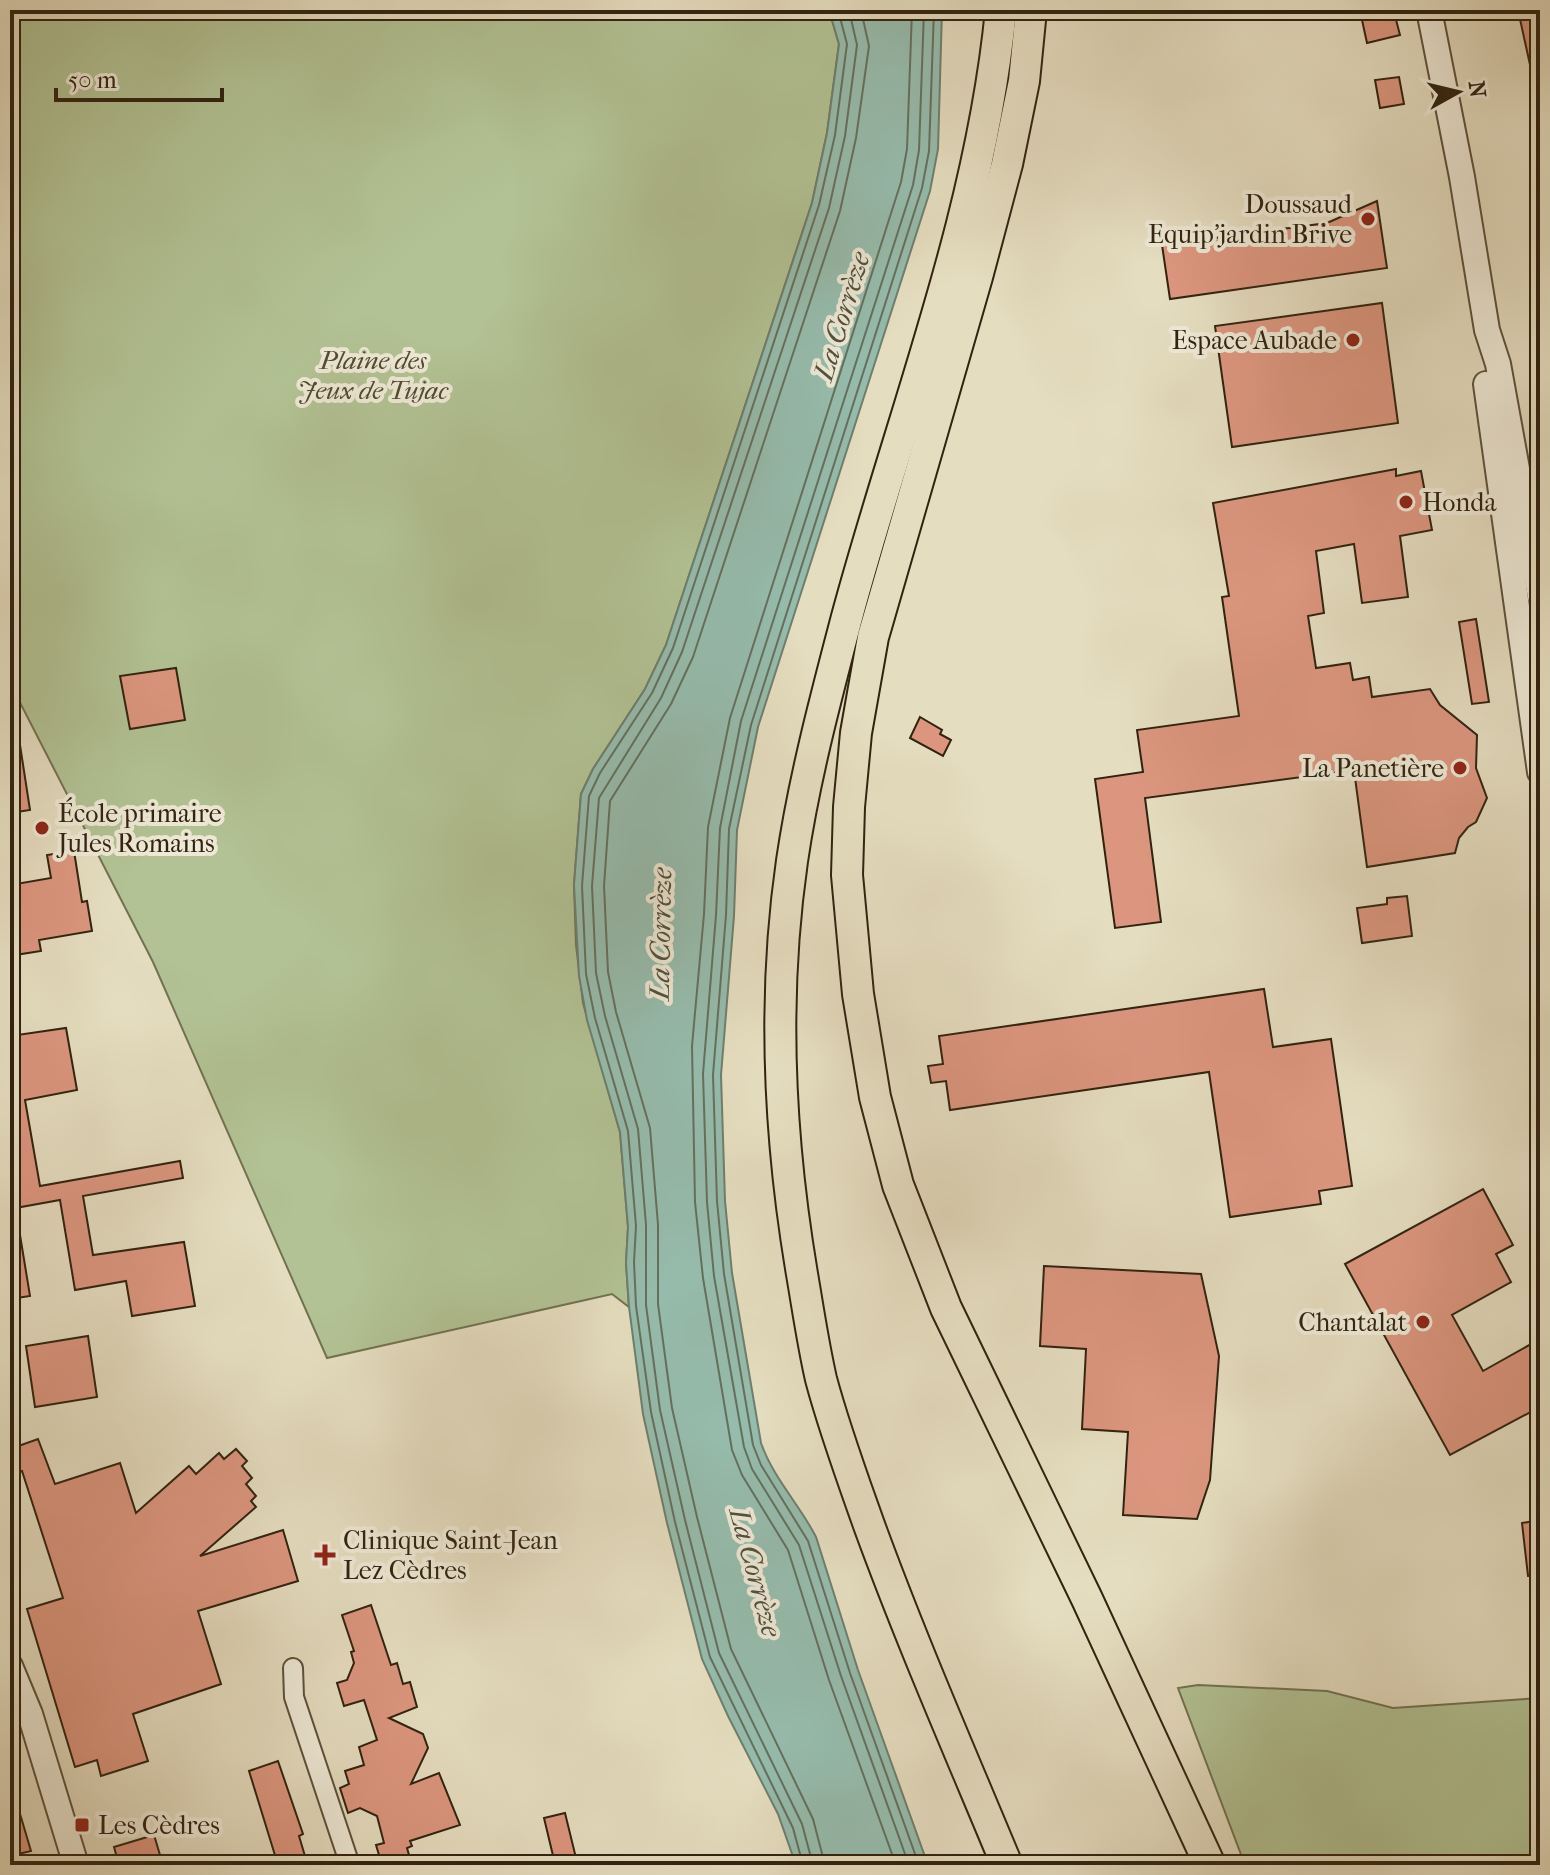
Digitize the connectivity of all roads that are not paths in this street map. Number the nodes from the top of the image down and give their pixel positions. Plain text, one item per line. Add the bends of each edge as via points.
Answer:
1 (1001, 10) edge
2 (1031, 10) edge
3 (1429, 10) edge
4 (1487, 330) junction
5 (1540, 596) edge
6 (1540, 772) edge
7 (293, 1668) dead end
8 (12, 1675) edge
9 (76, 1865) edge
10 (350, 1865) edge
11 (1007, 1865) edge
12 (1210, 1865) edge

1 - 11 highway via 995,76 962,222 820,721 792,862 779,1025 781,1117 792,1216 821,1378 882,1559
2 - 12 highway via 1024,81 1007,164 873,637 856,733 847,875 858,994 875,1097 898,1185 946,1308
3 - 4 street
4 - 5 street via 1498,364
4 - 6 street via 1487,387
7 - 10 street via 294,1697
8 - 9 street

